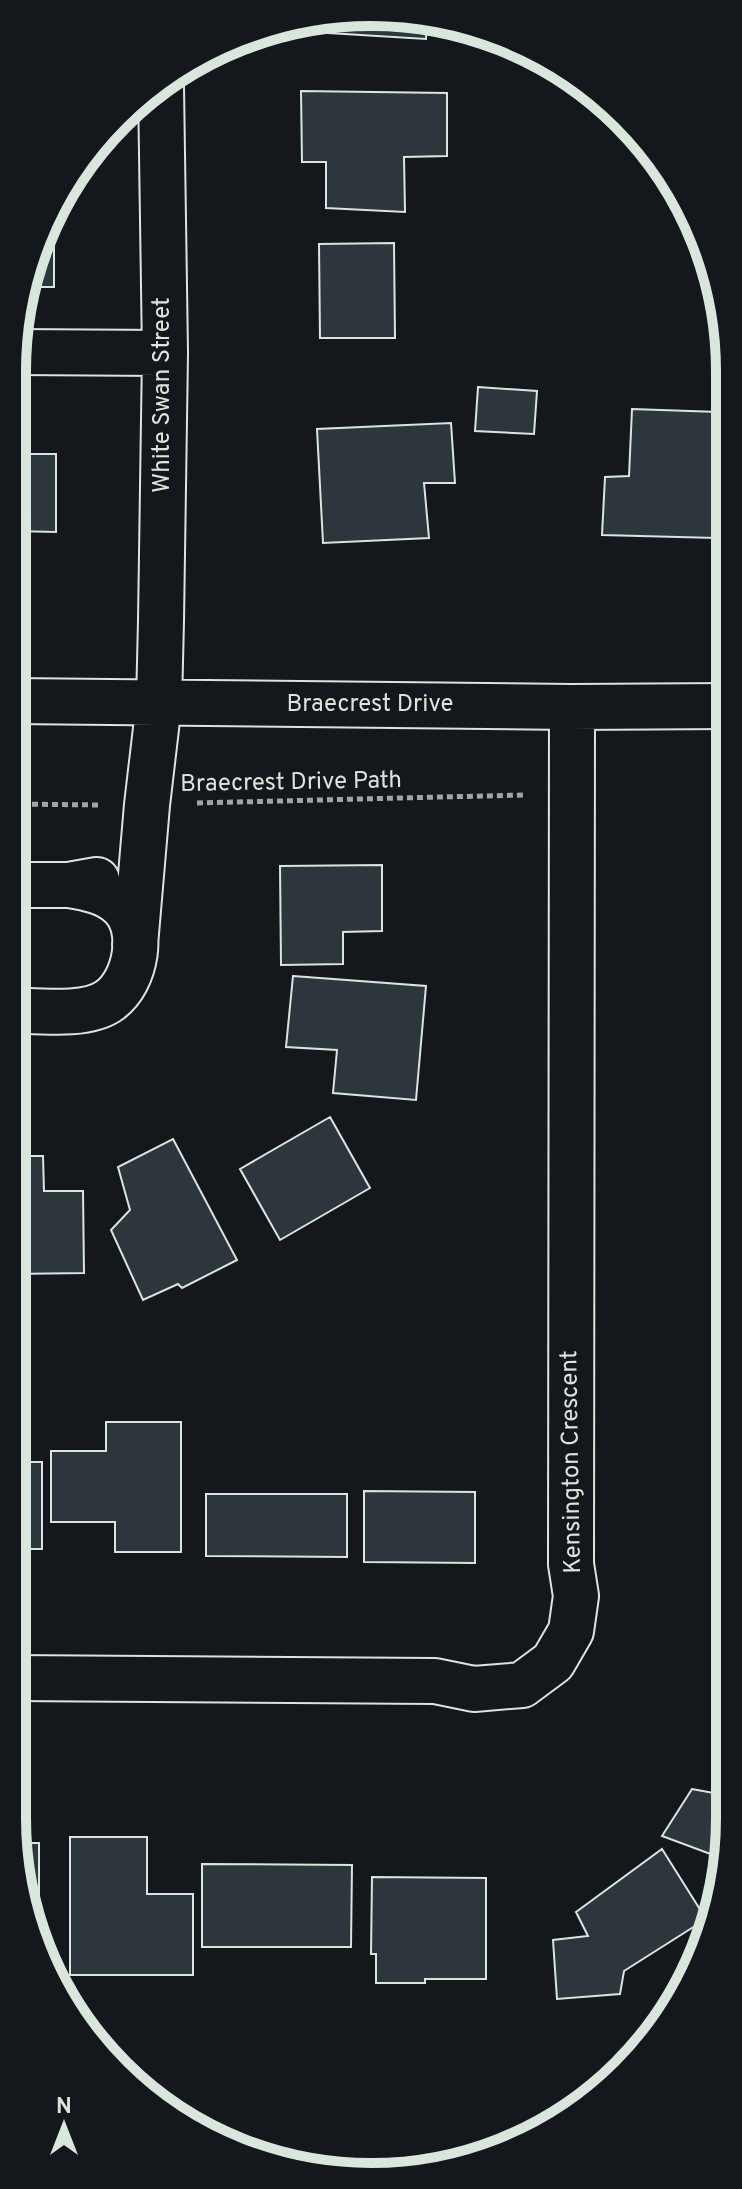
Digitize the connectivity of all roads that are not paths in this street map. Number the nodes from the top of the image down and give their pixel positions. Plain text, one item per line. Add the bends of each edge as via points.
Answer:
1 (161, 97) edge
2 (27, 352) edge
3 (165, 353) junction
4 (26, 701) edge
5 (159, 703) junction
6 (716, 706) edge
7 (572, 707) junction
8 (147, 817) junction
9 (26, 885) edge
10 (69, 885) junction
11 (135, 945) junction
12 (26, 1010) edge
13 (26, 1678) edge

1 - 3 street, White Swan Street
2 - 3 street
3 - 5 street, White Swan Street
4 - 5 street, Braecrest Drive
5 - 7 street, Braecrest Drive
5 - 8 street, White Swan Street
6 - 7 street, Braecrest Drive
7 - 13 street, Kensington Crescent via 571,1564 576,1596 571,1631 553,1662 522,1685 474,1689 435,1681
8 - 10 street via 143,842 126,863 95,881
8 - 11 street, White Swan Street
9 - 10 street
10 - 11 street via 89,888 123,906
11 - 12 street, White Swan Street via 124,986 109,1001 65,1011

